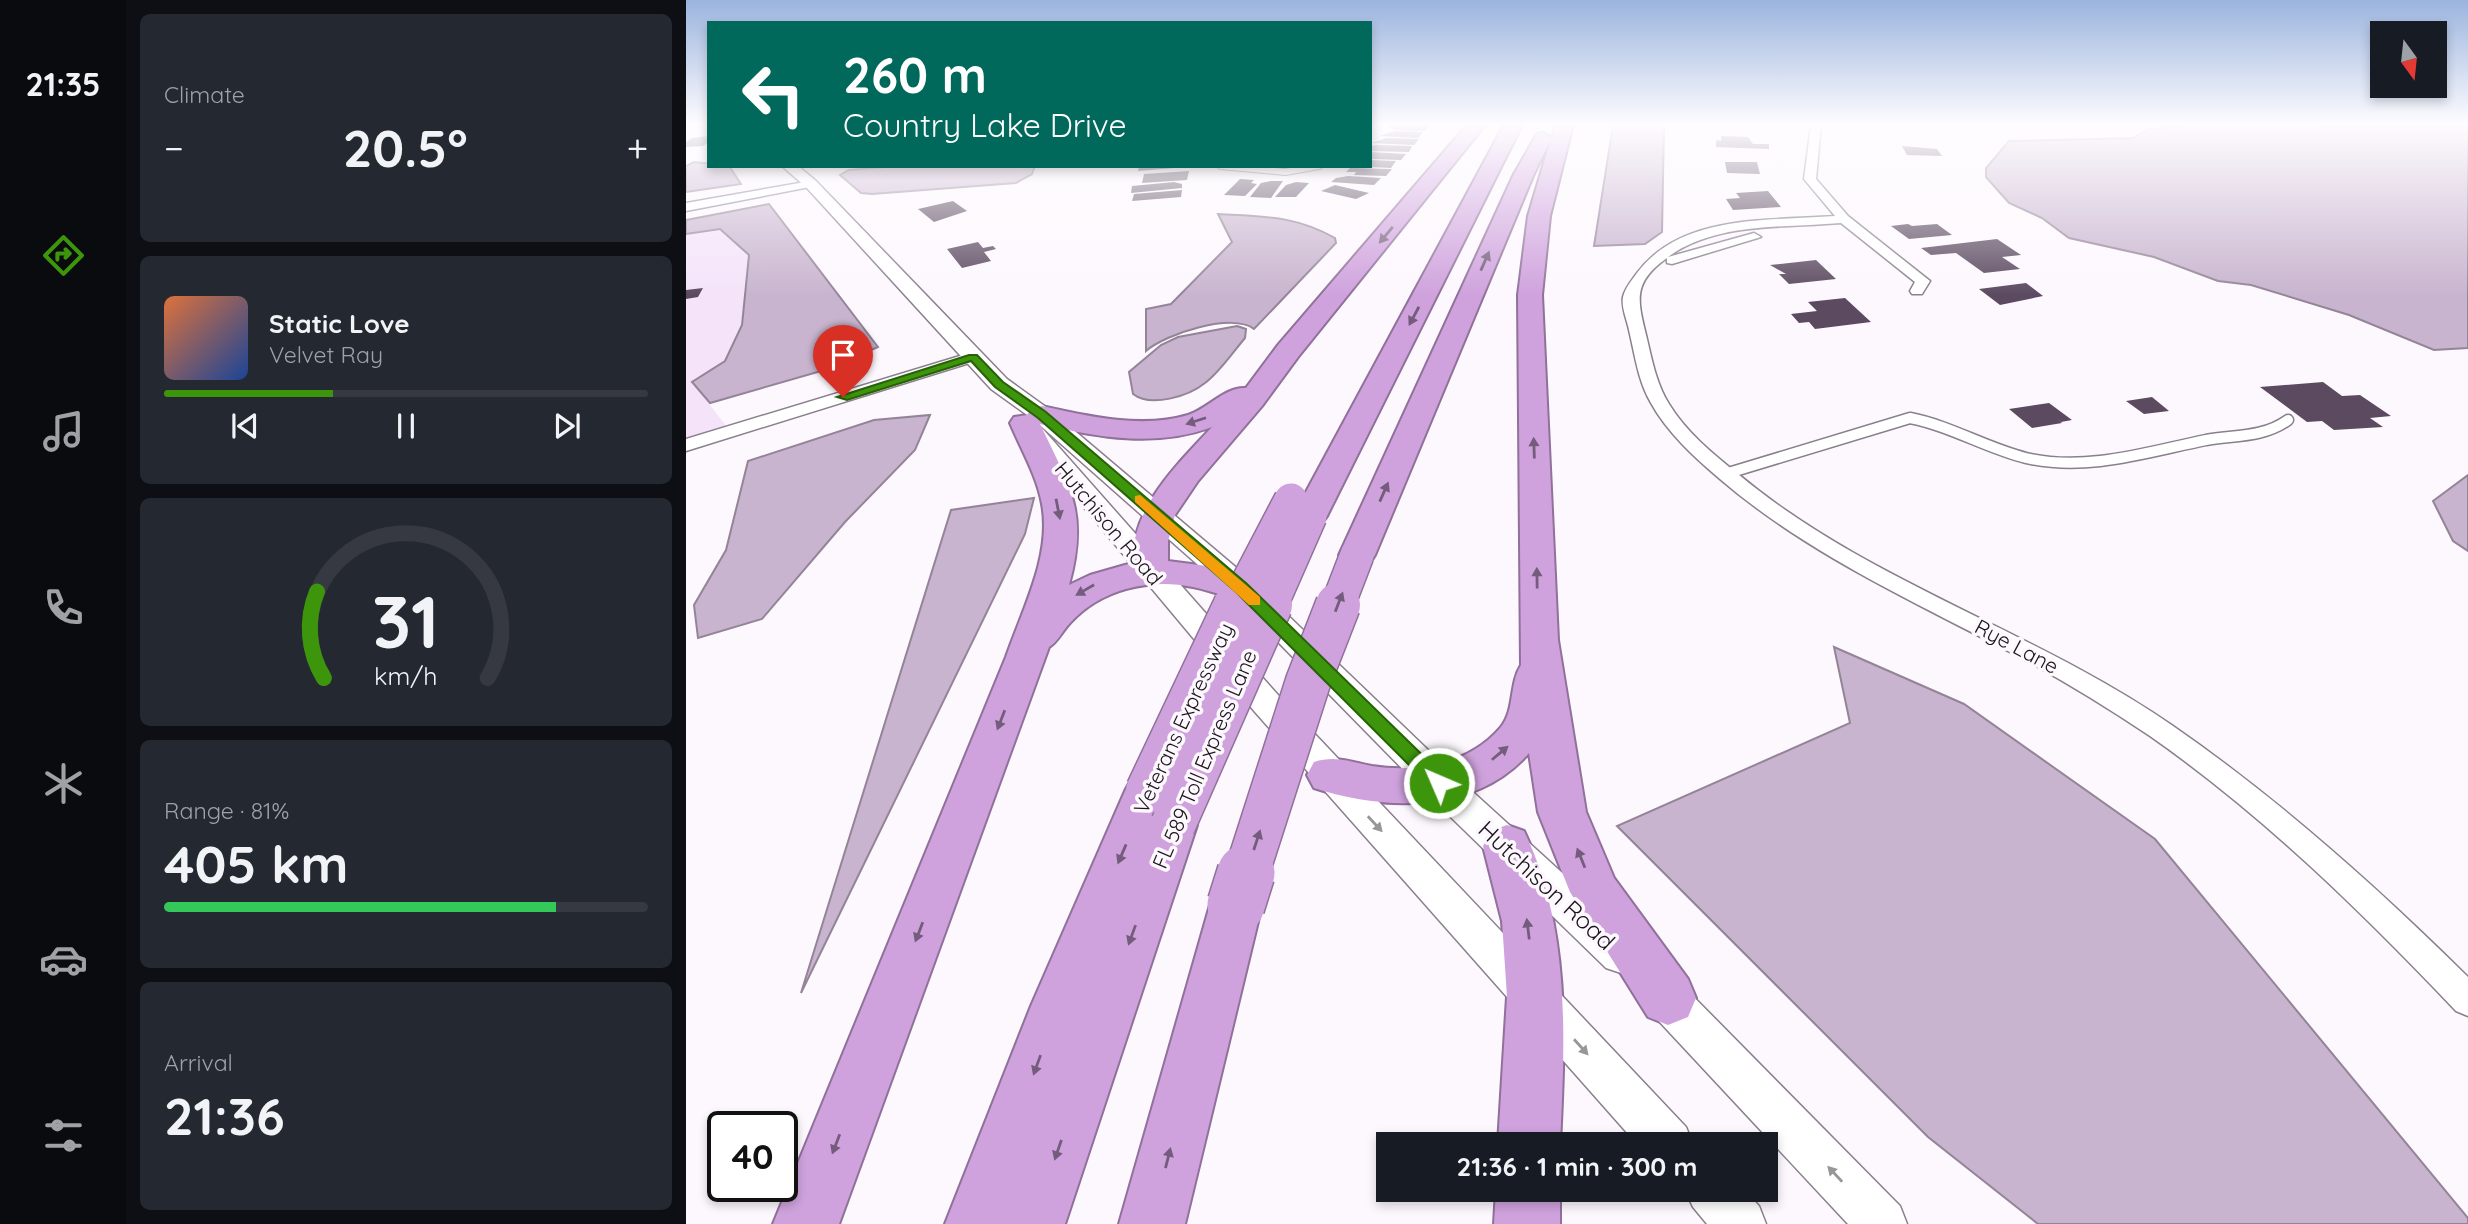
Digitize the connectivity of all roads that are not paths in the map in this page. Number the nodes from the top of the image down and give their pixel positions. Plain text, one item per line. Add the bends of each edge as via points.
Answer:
1 (1428, 182) edge
2 (1469, 182) edge
3 (1481, 182) edge
4 (1520, 182) edge
5 (1548, 182) edge
6 (1812, 182) edge
7 (811, 184) joint
8 (686, 208) edge
9 (1848, 223) junction
10 (1747, 233) junction
11 (1682, 242) junction
12 (1703, 251) junction
13 (1643, 271) junction
14 (1917, 291) dead end
15 (1288, 351) junction
16 (973, 357) junction
17 (1026, 410) junction
18 (2288, 420) dead end
19 (686, 445) edge
20 (1725, 474) junction
21 (1300, 508) junction
22 (1158, 515) junction
23 (1150, 572) junction
24 (1242, 588) junction
25 (1538, 639) junction
26 (1026, 657) junction
27 (1329, 775) junction
28 (1439, 783) junction
29 (1161, 808) junction
30 (1507, 846) junction
31 (1535, 997) junction
32 (1668, 998) junction
33 (2468, 1000) edge
34 (1530, 1132) edge
35 (1658, 1132) edge
36 (1528, 1202) edge
37 (1721, 1202) edge
38 (806, 1224) edge
39 (978, 1224) edge
40 (1032, 1224) edge
41 (1152, 1224) edge
42 (1527, 1224) edge
43 (1741, 1224) edge
44 (1881, 1224) edge

1 -> 15 highway
2 - 21 highway
3 -> 21 highway, FL 589 Toll Express Lane
41 -> 4 highway, bridge via 1236,905 1308,682 1357,555
25 -> 5 highway via 1530,295 1539,216
6 - 9 street
7 - 8 street
7 - 16 street, Hutchison Road
9 - 10 street, Rye Lane
9 - 14 street via 1923,281
10 - 11 street, Rye Lane via 1708,231
10 - 12 street, Rye Lane
11 - 12 street
11 - 13 street, Rye Lane via 1666,248
12 - 13 street, Rye Lane
13 - 20 street, Rye Lane via 1630,298 1660,405
15 -> 17 highway via 1226,409 1180,426 1115,427
15 - 22 highway via 1252,400 1185,475
16 - 17 street, Hutchison Road
16 - 19 street
17 - 22 street, Hutchison Road
17 - 23 street, Hutchison Road
17 -> 26 highway via 1059,503 1062,527
18 - 20 lane via 2277,430 2208,439 2096,463 2028,459 1979,443 1939,422 1910,418
20 - 33 street, Rye Lane via 1808,536 2055,666 2198,757 2315,852
21 - 29 highway, FL 589 Toll Express Lane, bridge
22 - 23 highway via 1150,541
22 - 24 street, Hutchison Road
23 - 24 highway via 1212,576
23 -> 26 highway via 1118,576 1072,598
23 - 27 street, Hutchison Road
24 - 28 street, Hutchison Road
28 -> 25 highway via 1484,766 1517,738 1532,704
32 -> 25 highway via 1595,892 1562,812
26 -> 38 highway
27 - 28 highway via 1387,786
27 -> 31 street, Hutchison Road
28 - 30 street, Hutchison Road
29 -> 39 highway, Veterans Expressway via 1059,1006
29 -> 40 highway, FL 589 Toll Express Lane
31 -> 30 highway via 1528,921
30 - 32 street, Hutchison Road
31 - 34 highway
31 -> 35 street, Hutchison Road
44 -> 32 street, Hutchison Road
36 - 42 highway
37 - 43 street

